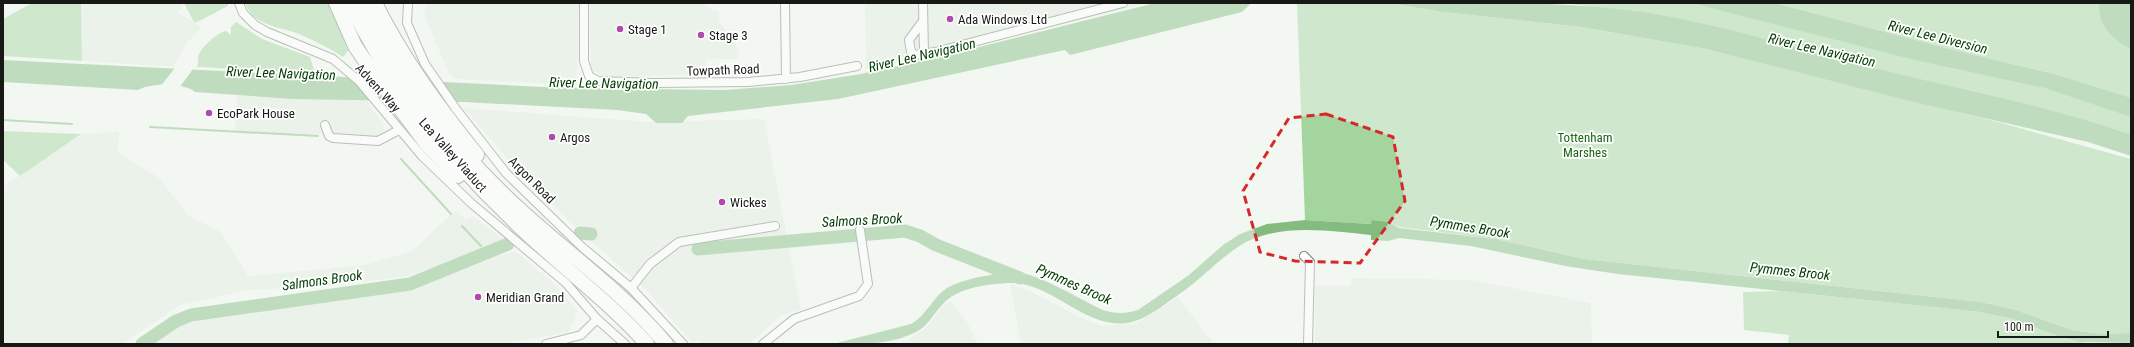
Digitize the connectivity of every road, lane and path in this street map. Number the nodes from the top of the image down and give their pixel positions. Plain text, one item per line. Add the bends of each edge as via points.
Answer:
1 (239, 3) edge
2 (336, 3) edge
3 (350, 3) edge
4 (363, 3) edge
5 (375, 3) edge
6 (408, 3) edge
7 (584, 3) edge
8 (785, 3) edge
9 (923, 3) edge
10 (1123, 3) edge
11 (924, 21) junction
12 (924, 54) junction
13 (419, 66) junction
14 (857, 66) dead end
15 (786, 79) junction
16 (325, 125) dead end
17 (449, 128) junction
18 (421, 129) junction
19 (399, 130) junction
20 (515, 214) junction
21 (775, 226) dead end
22 (861, 233) dead end
23 (1307, 259) dead end
24 (631, 288) junction
25 (597, 319) junction
26 (546, 344) edge
27 (625, 344) edge
28 (647, 344) edge
29 (666, 344) edge
30 (683, 344) edge
31 (763, 344) edge
32 (1308, 344) edge

1 - 19 street, Advent Way via 249,20 267,32 336,61 359,81
2 - 18 highway via 355,46
3 - 18 highway, Lea Valley Viaduct
4 - 17 highway, Lea Valley Viaduct via 400,70
5 - 13 highway via 385,24
6 - 13 street, Argon Road via 407,24
7 - 15 street, Towpath Road via 584,61 589,76 598,81 748,82
8 - 15 street
9 - 11 street
10 - 12 street
11 - 12 street
11 - 12 street via 910,40 909,46 915,55
13 - 17 highway
13 - 24 street, Argon Road via 506,173 582,247
14 - 15 street, Towpath Road
16 - 19 street via 329,136 333,138 378,141
17 - 20 highway, Lea Valley Viaduct via 474,166
18 - 20 highway via 428,146 461,179
19 - 25 street, Advent Way via 471,203 566,283
20 - 28 highway, Lea Valley Viaduct
20 - 29 highway, Lea Valley Viaduct via 633,307
21 - 24 street via 679,242 650,264
22 - 31 street via 868,284 863,293 794,319
23 - 32 street
24 - 30 street, Argon Road
25 - 26 street via 581,335
25 - 27 street, Advent Way

